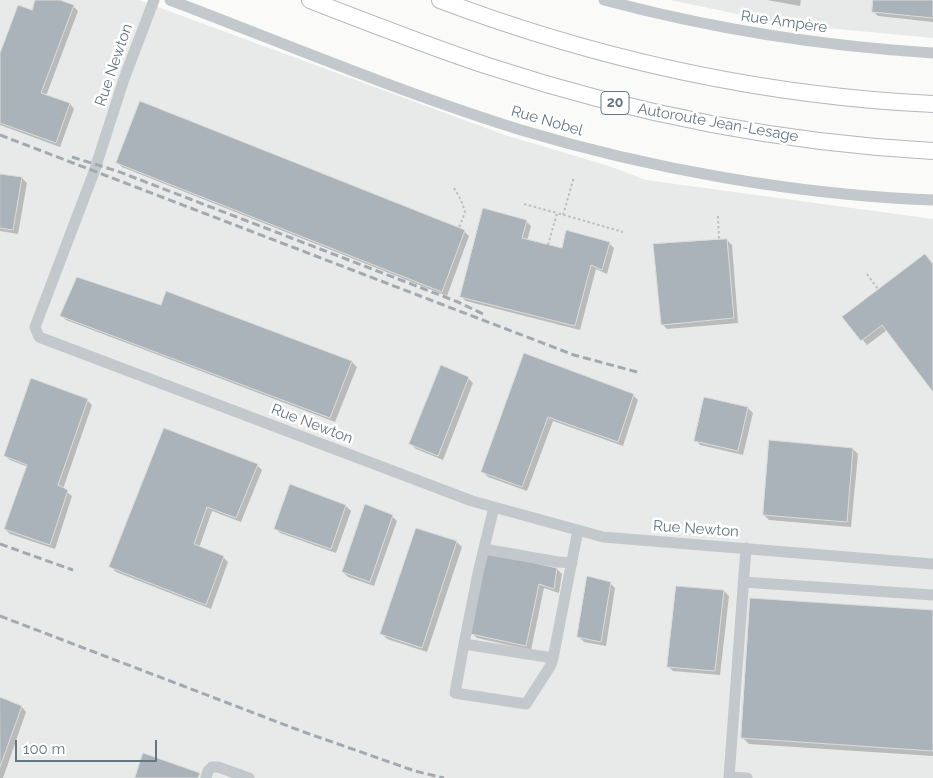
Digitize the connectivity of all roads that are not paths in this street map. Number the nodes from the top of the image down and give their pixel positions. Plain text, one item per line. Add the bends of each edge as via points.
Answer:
1 (154, 0) edge
2 (170, 0) edge
3 (310, 0) edge
4 (440, 0) edge
5 (604, 0) edge
6 (933, 53) edge
7 (933, 104) edge
8 (933, 151) edge
9 (933, 200) edge
10 (494, 507) junction
11 (578, 530) junction
12 (746, 548) junction
13 (484, 549) junction
14 (572, 563) junction
15 (933, 564) edge
16 (743, 582) junction
17 (933, 595) edge
18 (464, 644) junction
19 (553, 658) junction
20 (206, 778) edge
21 (249, 778) edge
22 (747, 778) edge

1 - 10 street, Rue Newton via 35,328 39,337
2 - 9 street, Rue Nobel via 454,108 574,145 743,180
3 - 8 highway, Autoroute Jean-Lesage / 20 via 486,66 641,109 783,136
4 - 7 highway via 571,44 692,74 824,95
5 - 6 street, Rue Ampère via 755,34
10 - 11 street, Rue Newton
10 - 13 street
11 - 12 street, Rue Newton via 603,537
11 - 14 street
12 - 15 street, Rue Newton
12 - 16 street
13 - 14 street
13 - 18 street
14 - 19 street
16 - 17 street
16 - 22 street via 729,777
18 - 19 street
18 - 19 street via 455,693 499,700 526,704
20 - 21 street via 212,767

